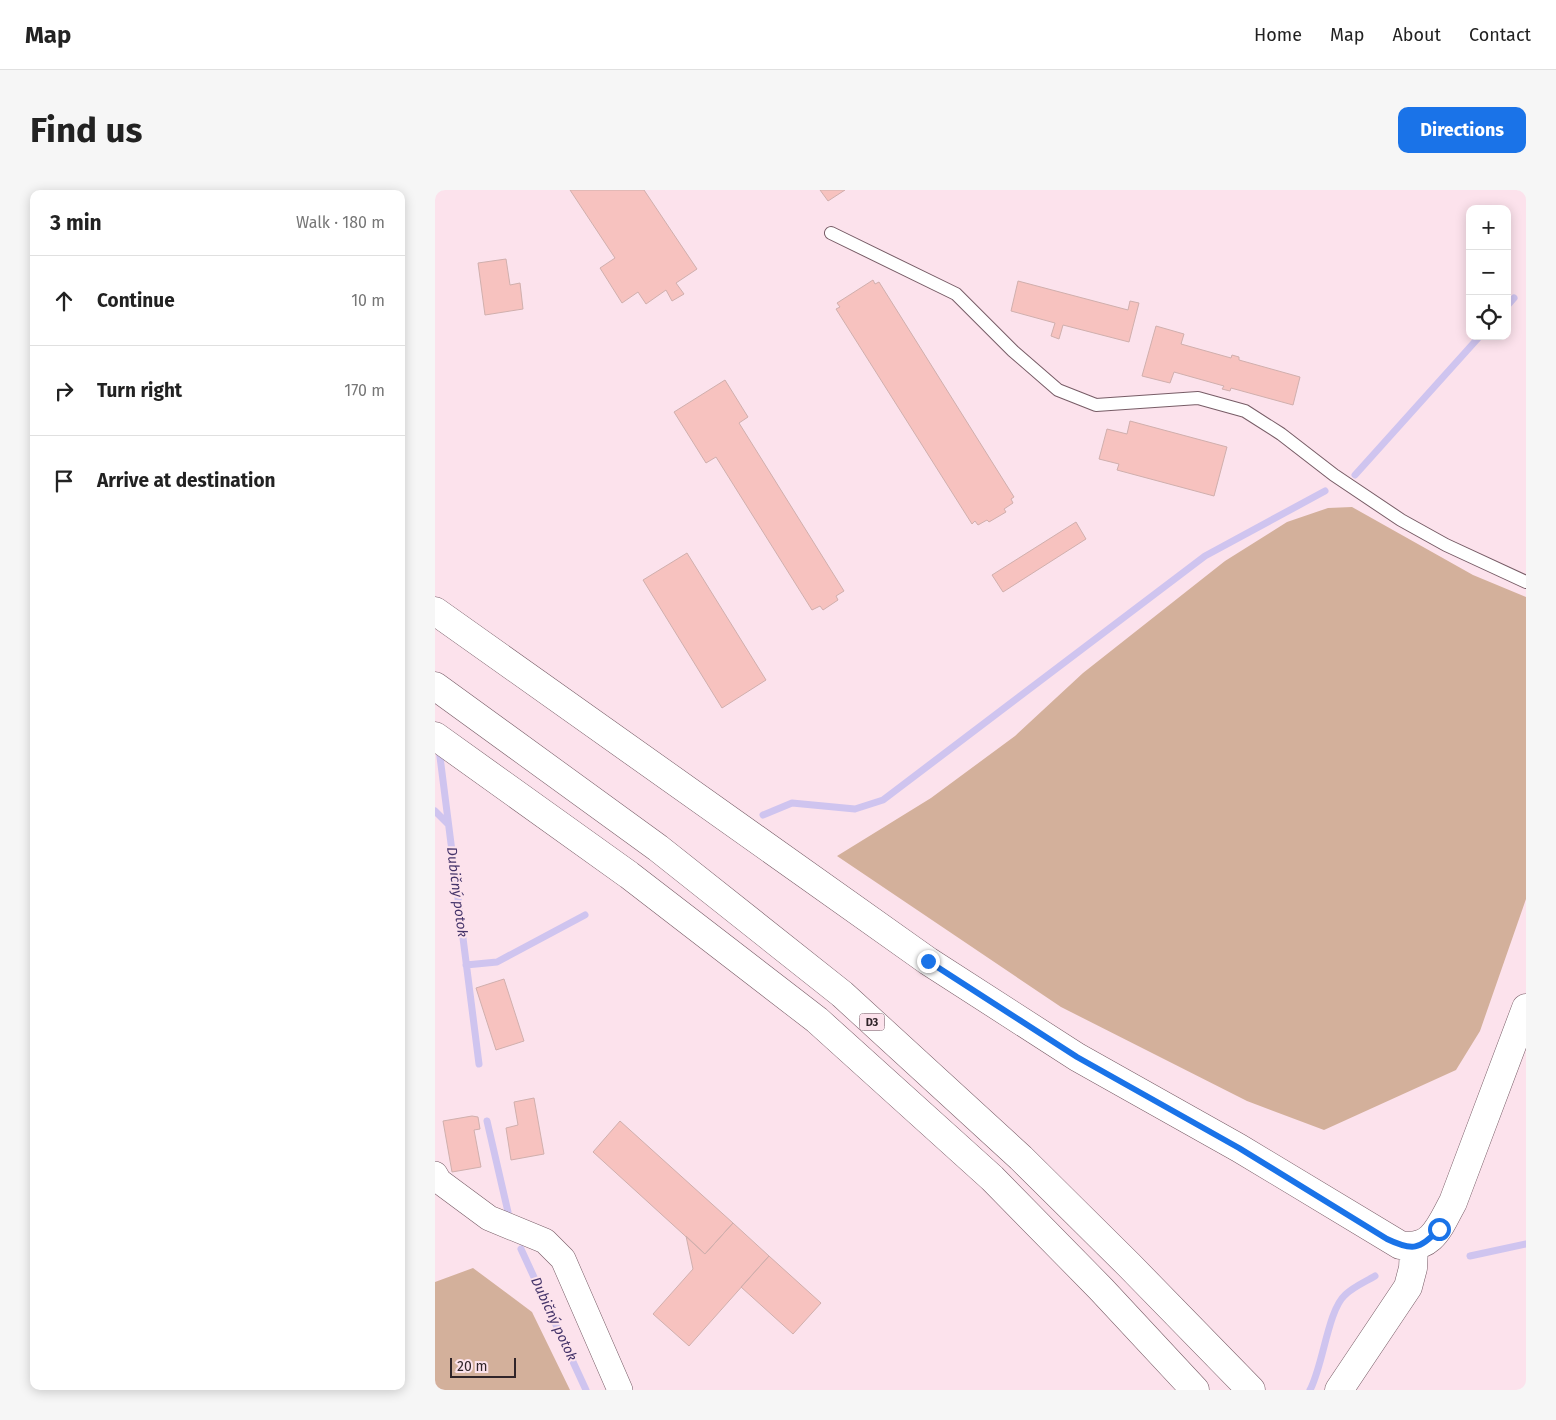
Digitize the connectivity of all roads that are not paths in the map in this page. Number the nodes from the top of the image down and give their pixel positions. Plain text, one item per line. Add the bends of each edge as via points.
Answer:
1 (831, 233) dead end
2 (1526, 582) edge
3 (443, 617) edge
4 (444, 692) edge
5 (435, 736) edge
6 (1526, 1008) edge
7 (435, 1174) edge
8 (1414, 1248) junction
9 (620, 1390) edge
10 (1195, 1390) edge
11 (1251, 1390) edge
12 (1339, 1390) edge

1 - 2 lane via 956,294 1058,390 1096,405 1198,398 1245,411 1401,520 1445,545
3 - 8 main road via 937,967 1077,1057 1239,1148 1387,1239
4 - 11 main road, D3 via 658,848 842,994 1021,1158
5 - 10 main road via 629,875 817,1020 992,1178
6 - 8 main road via 1453,1202 1439,1229 1426,1243
7 - 9 street via 439,1181 489,1218 545,1242 563,1259
8 - 12 main road via 1408,1287

